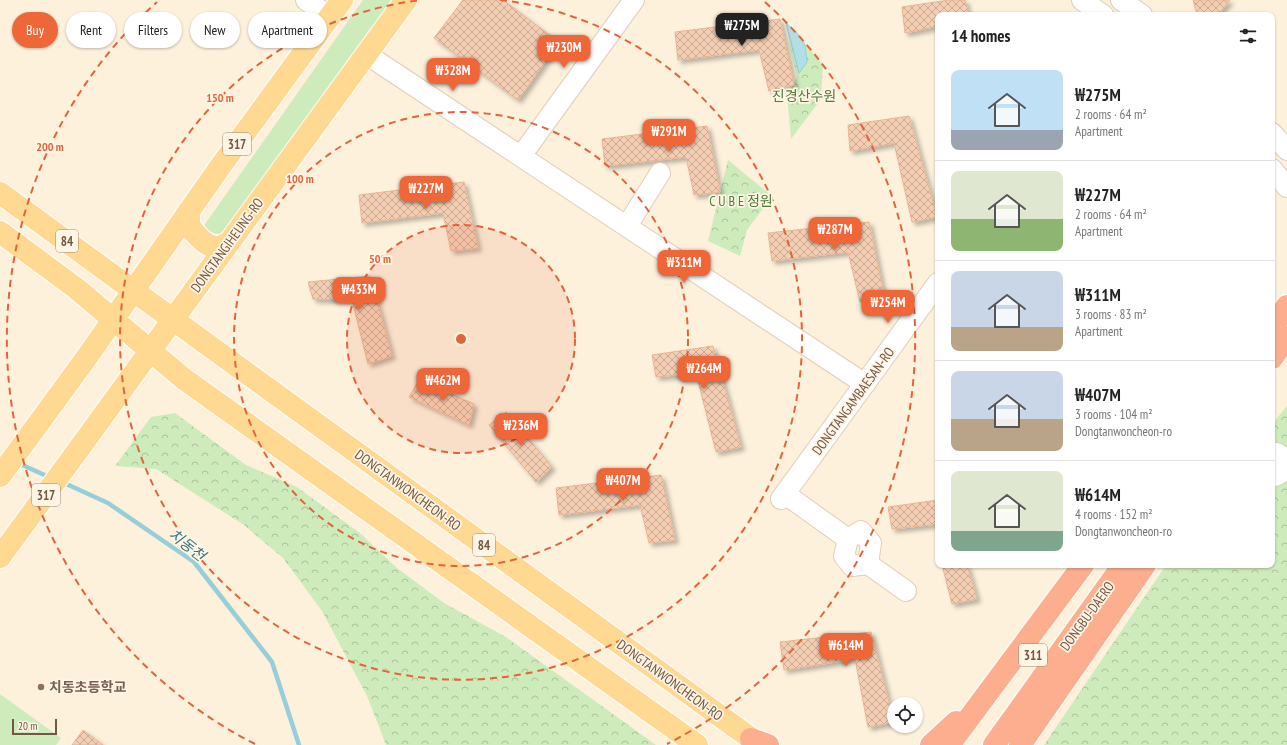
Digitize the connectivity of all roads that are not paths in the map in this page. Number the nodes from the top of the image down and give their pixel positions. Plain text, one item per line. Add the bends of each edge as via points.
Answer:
1 (306, 0) edge
2 (406, 0) edge
3 (634, 0) edge
4 (1082, 0) edge
5 (336, 8) edge
6 (1099, 12) edge
7 (366, 54) junction
8 (1275, 136) edge
9 (1287, 150) edge
10 (521, 156) junction
11 (660, 173) dead end
12 (1275, 173) edge
13 (1287, 187) edge
14 (0, 193) edge
15 (189, 211) junction
16 (627, 226) junction
17 (0, 232) edge
18 (229, 242) junction
19 (935, 287) edge
20 (134, 290) junction
21 (1287, 306) edge
22 (113, 318) junction
23 (174, 319) junction
24 (1275, 323) edge
25 (1287, 337) edge
26 (151, 351) junction
27 (1275, 354) edge
28 (865, 384) junction
29 (1278, 451) edge
30 (0, 476) edge
31 (1280, 478) edge
32 (0, 557) edge
33 (1081, 568) edge
34 (1097, 568) edge
35 (1121, 568) edge
36 (1143, 568) edge
37 (906, 591) dead end
38 (982, 701) junction
39 (1022, 742) edge
40 (760, 743) edge
41 (697, 745) edge
42 (931, 745) edge
43 (949, 745) edge
44 (968, 745) edge
45 (994, 745) edge

1 - 5 street
2 - 7 main road, DONGTANGIHEUNG-RO / 317
3 - 10 street
4 - 6 street
5 - 15 main road, 317
7 - 10 street
7 - 18 main road, DONGTANGIHEUNG-RO / 317
8 - 9 street
10 - 16 street
11 - 16 street
12 - 13 street
14 - 20 main road, 84
15 - 18 main road via 189,226 208,245 218,247
15 - 20 main road, 317
16 - 28 street
17 - 22 main road, 84
18 - 23 main road, DONGTANGIHEUNG-RO / 317
19 - 28 street, DONGTANGAMBAESAN-RO
20 - 22 main road, 317
20 - 23 main road, DONGTANWONCHEON-RO / 84
21 - 24 highway
22 - 26 main road, 84
22 - 30 main road, 317
23 - 26 main road, DONGTANGIHEUNG-RO / 317
23 - 40 main road, DONGTANWONCHEON-RO / 84
25 - 27 highway
26 - 32 main road, DONGTANGIHEUNG-RO / 317
26 - 41 main road, 84 via 184,379
28 - 37 street, DONGTANGAMBAESAN-RO via 783,497 848,539 844,556 852,566 868,564
29 - 31 street via 1286,461 1286,469
33 - 38 highway
34 - 44 highway, DONGBU-DAERO / 311
35 - 45 highway, DONGBU-DAERO / 311
36 - 39 highway
38 - 42 highway
38 - 43 highway

